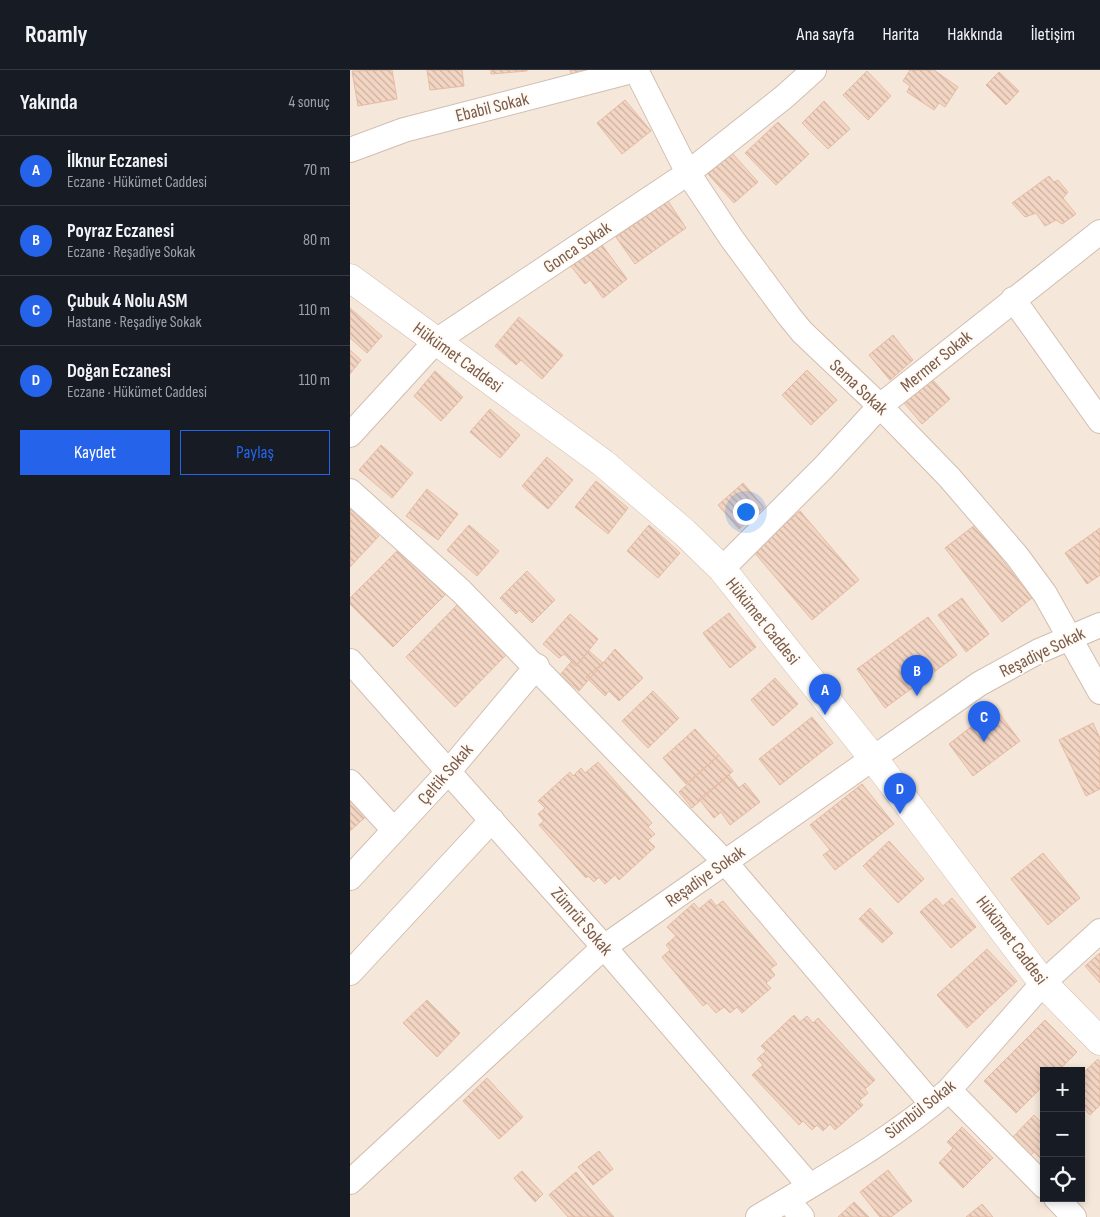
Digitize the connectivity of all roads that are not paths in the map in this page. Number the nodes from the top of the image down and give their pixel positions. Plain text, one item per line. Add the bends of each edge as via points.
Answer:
1 (636, 70) edge
2 (814, 70) edge
3 (350, 150) edge
4 (688, 173) junction
5 (1100, 232) edge
6 (350, 278) edge
7 (1013, 299) junction
8 (436, 341) junction
9 (880, 406) junction
10 (1100, 421) edge
11 (350, 435) edge
12 (350, 491) edge
13 (722, 569) junction
14 (1100, 625) edge
15 (1070, 637) junction
16 (350, 661) edge
17 (537, 666) junction
18 (1100, 692) edge
19 (874, 758) junction
20 (449, 771) junction
21 (350, 782) edge
22 (492, 820) junction
23 (394, 830) junction
24 (725, 862) junction
25 (350, 878) edge
26 (1100, 932) edge
27 (604, 946) junction
28 (350, 973) edge
29 (1043, 983) junction
30 (1100, 1041) edge
31 (941, 1097) junction
32 (350, 1182) edge
33 (1040, 1183) edge
34 (809, 1185) junction
35 (1060, 1202) edge
36 (794, 1208) edge
37 (758, 1217) edge
38 (1074, 1217) edge

1 - 3 street, Ebabil Sokak via 404,130
1 - 4 street, Sema Sokak
2 - 4 street, Gonca Sokak
4 - 8 street, Gonca Sokak
4 - 9 street, Sema Sokak via 732,239 802,332
5 - 7 street, Mermer Sokak
6 - 8 street, Hükümet Caddesi
7 - 9 street, Mermer Sokak
7 - 10 street
8 - 11 street, Gonca Sokak
8 - 13 street, Hükümet Caddesi via 603,463
9 - 13 street, Mermer Sokak via 824,468
9 - 15 street, Sema Sokak via 949,477 1017,556
12 - 17 street via 455,584
13 - 19 street, Hükümet Caddesi
14 - 15 street, Reşadiye Sokak
15 - 18 street, Sema Sokak
15 - 19 street, Reşadiye Sokak via 978,684
16 - 20 street, Zümrüt Sokak
17 - 20 street, Çeltik Sokak
17 - 24 street
19 - 24 street, Reşadiye Sokak
19 - 29 street, Hükümet Caddesi
20 - 22 street, Zümrüt Sokak
20 - 23 street, Çeltik Sokak
21 - 23 street
22 - 27 street, Zümrüt Sokak
22 - 28 street
23 - 25 street, Çeltik Sokak
24 - 27 street, Reşadiye Sokak
24 - 31 street
26 - 29 street, Sümbül Sokak
27 - 32 street, Reşadiye Sokak
27 - 34 street, Zümrüt Sokak
29 - 30 street, Hükümet Caddesi
29 - 31 street, Sümbül Sokak
31 - 33 street
31 - 34 street, Sümbül Sokak via 899,1129
34 - 36 street, Sümbül Sokak
35 - 38 street
36 - 37 street, Sümbül Sokak

